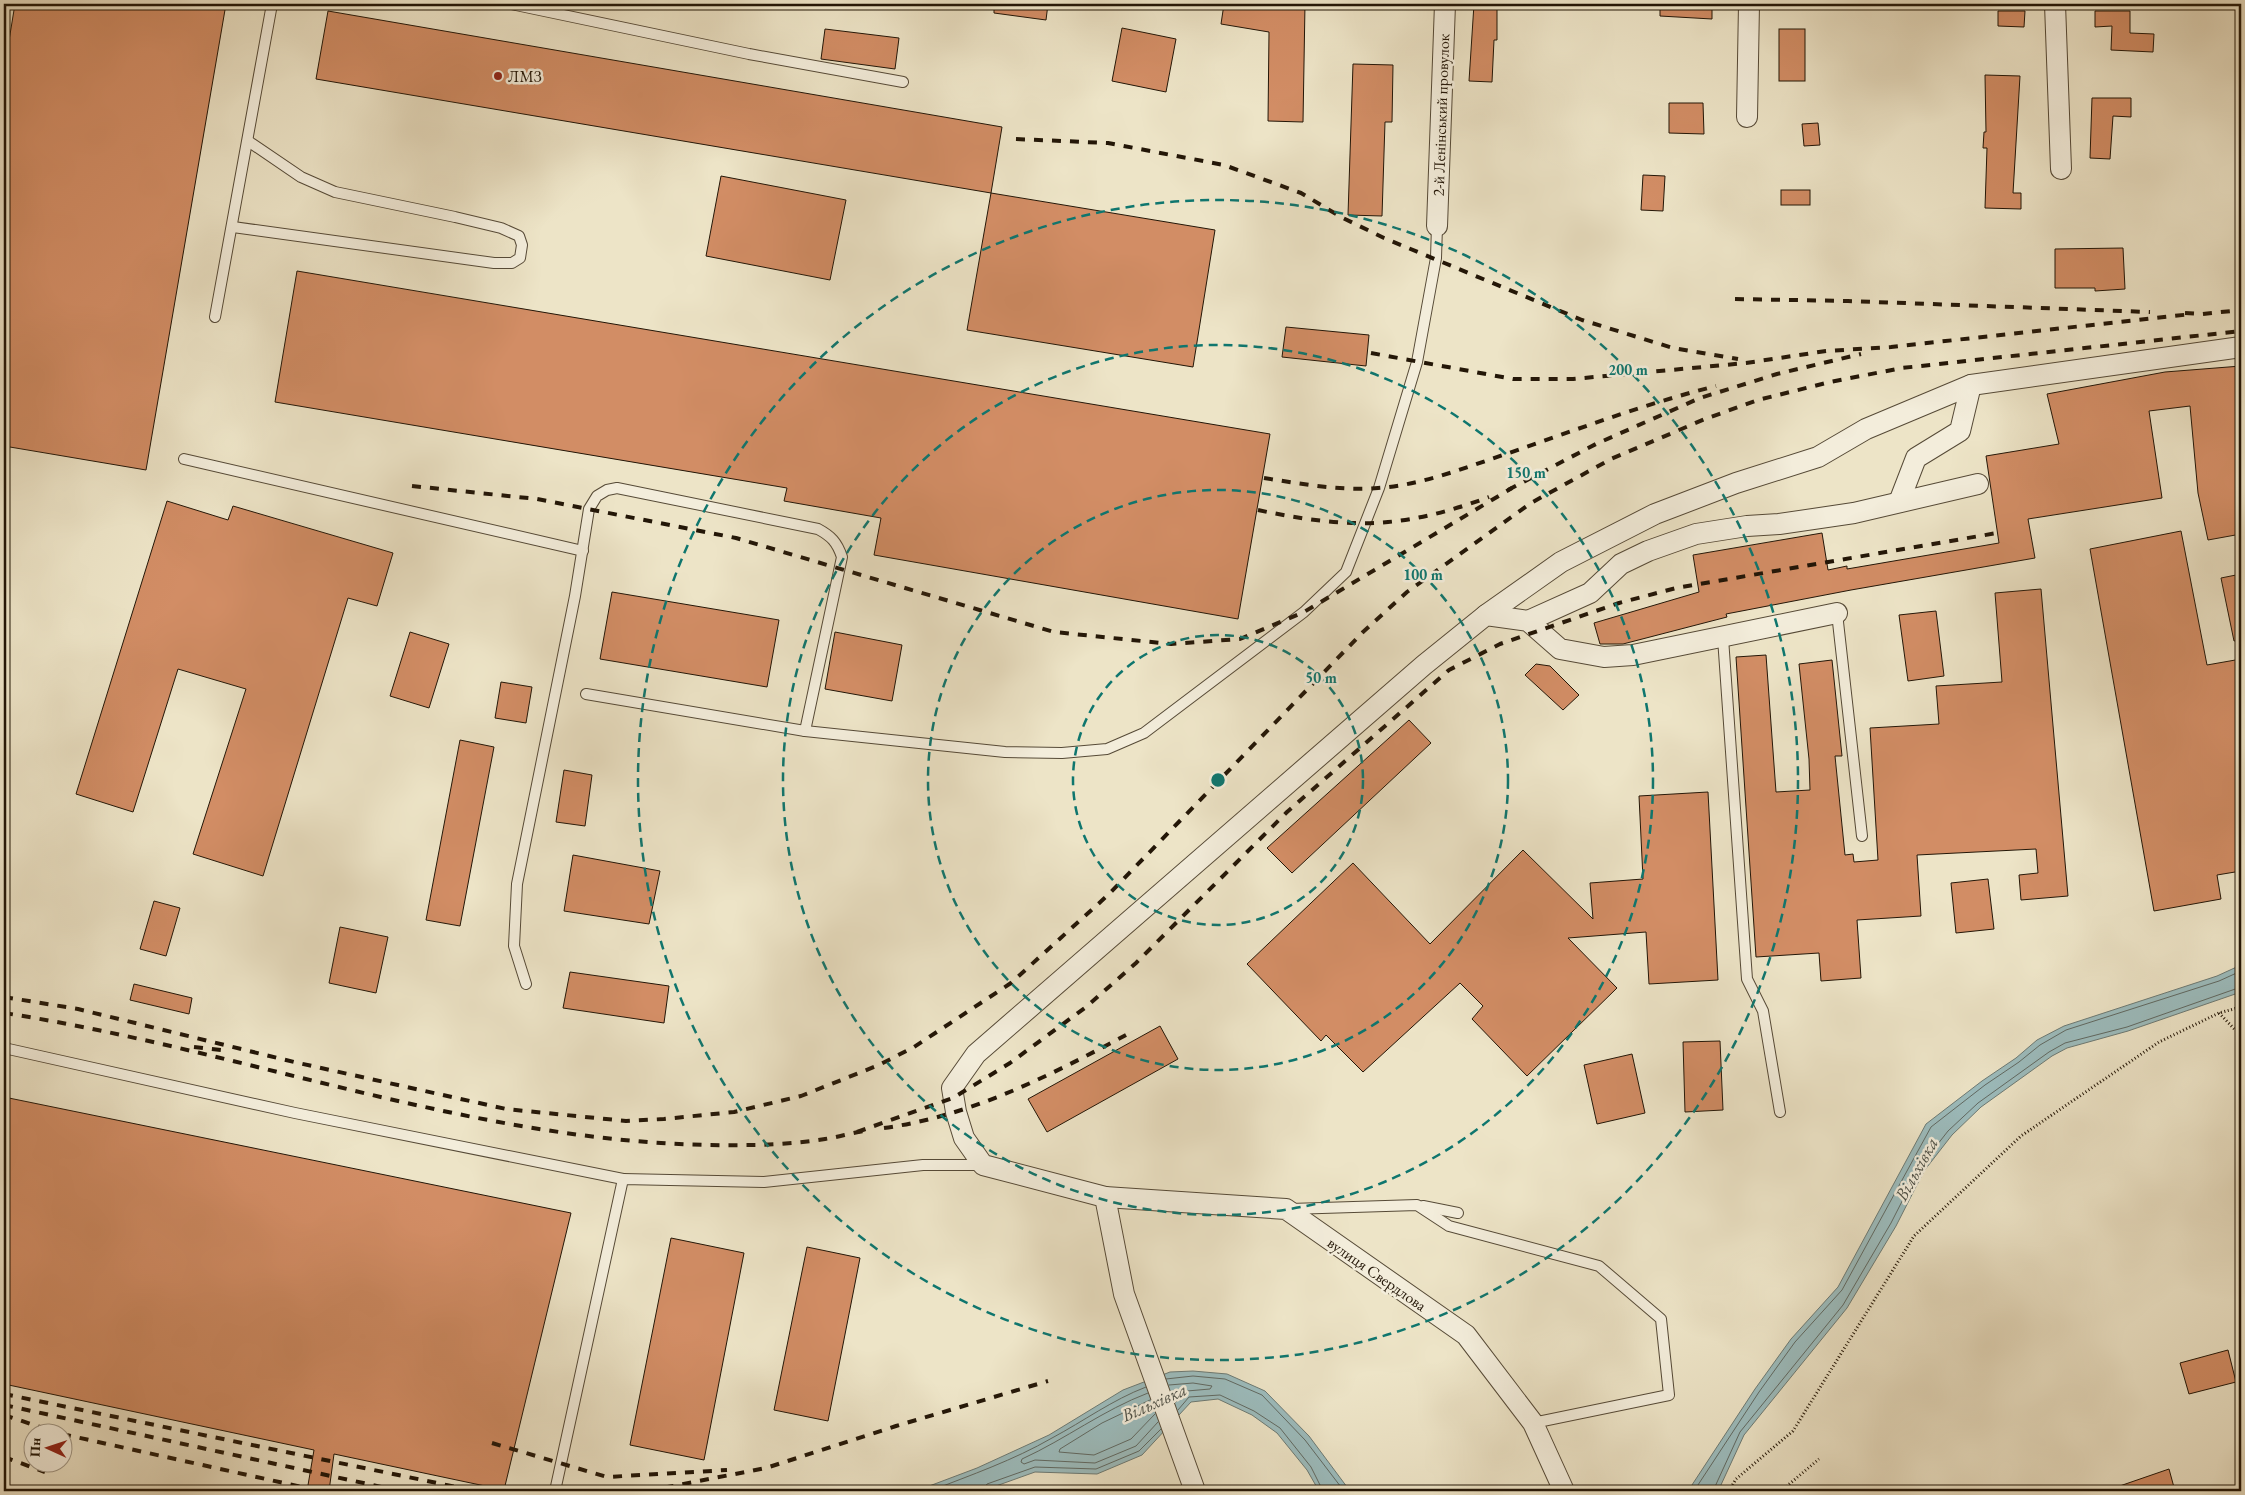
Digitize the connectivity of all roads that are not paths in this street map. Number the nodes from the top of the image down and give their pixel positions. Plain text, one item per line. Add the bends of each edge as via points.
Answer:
1 (272, 4) edge
2 (511, 4) edge
3 (1445, 4) edge
4 (1749, 4) edge
5 (2056, 4) edge
6 (903, 82) dead end
7 (1747, 117) dead end
8 (248, 141) junction
9 (2062, 169) dead end
10 (1437, 226) joint
11 (233, 227) junction
12 (215, 317) dead end
13 (2241, 347) edge
14 (1971, 385) junction
15 (184, 459) dead end
16 (1978, 484) dead end
17 (1899, 502) junction
18 (583, 551) junction
19 (1837, 614) joint
20 (1486, 615) junction
21 (1528, 621) junction
22 (1722, 638) junction
23 (586, 694) dead end
24 (805, 731) junction
25 (1862, 836) dead end
26 (526, 984) dead end
27 (4, 1048) edge
28 (1780, 1112) dead end
29 (982, 1165) junction
30 (623, 1179) junction
31 (1105, 1197) junction
32 (1417, 1206) junction
33 (1286, 1209) junction
34 (1458, 1212) dead end
35 (1533, 1424) junction
36 (555, 1491) edge
37 (1195, 1491) edge
38 (1564, 1491) edge

1 - 8 lane
2 - 6 lane via 749,54
3 - 10 street, 2-й Ленінський провулок
4 - 7 street
5 - 9 street
8 - 11 lane
8 - 11 lane via 301,177 335,192 455,217 519,236 522,244 520,258 512,263 494,263
10 - 24 lane via 1436,258 1416,362 1379,488 1346,572 1304,612 1144,733 1107,748 1062,753 1006,752
11 - 12 lane
13 - 14 street
14 - 17 street via 1960,431 1916,458
14 - 20 street via 1866,429 1818,457 1736,482 1655,514 1561,562
15 - 18 lane
16 - 17 street
17 - 21 street via 1854,513 1696,534 1621,564 1590,593
18 - 24 lane via 590,509 597,496 617,488 818,529 830,536 842,557
18 - 26 lane via 517,884 514,946
19 - 22 street
19 - 25 lane
20 - 21 street
20 - 29 street via 1424,665 976,1054 952,1088 964,1138
21 - 22 street via 1560,649 1604,657 1633,655
22 - 28 lane via 1747,979 1763,1011
23 - 24 lane
27 - 30 lane via 295,1113
29 - 30 lane via 923,1165 764,1182
29 - 31 street
30 - 36 lane
31 - 33 street
31 - 37 street via 1124,1294
32 - 33 lane
32 - 34 lane
32 - 35 lane via 1449,1226 1598,1266 1661,1319 1669,1395
33 - 35 street, вулиця Свердлова via 1466,1335
35 - 38 street, вулиця Свердлова

